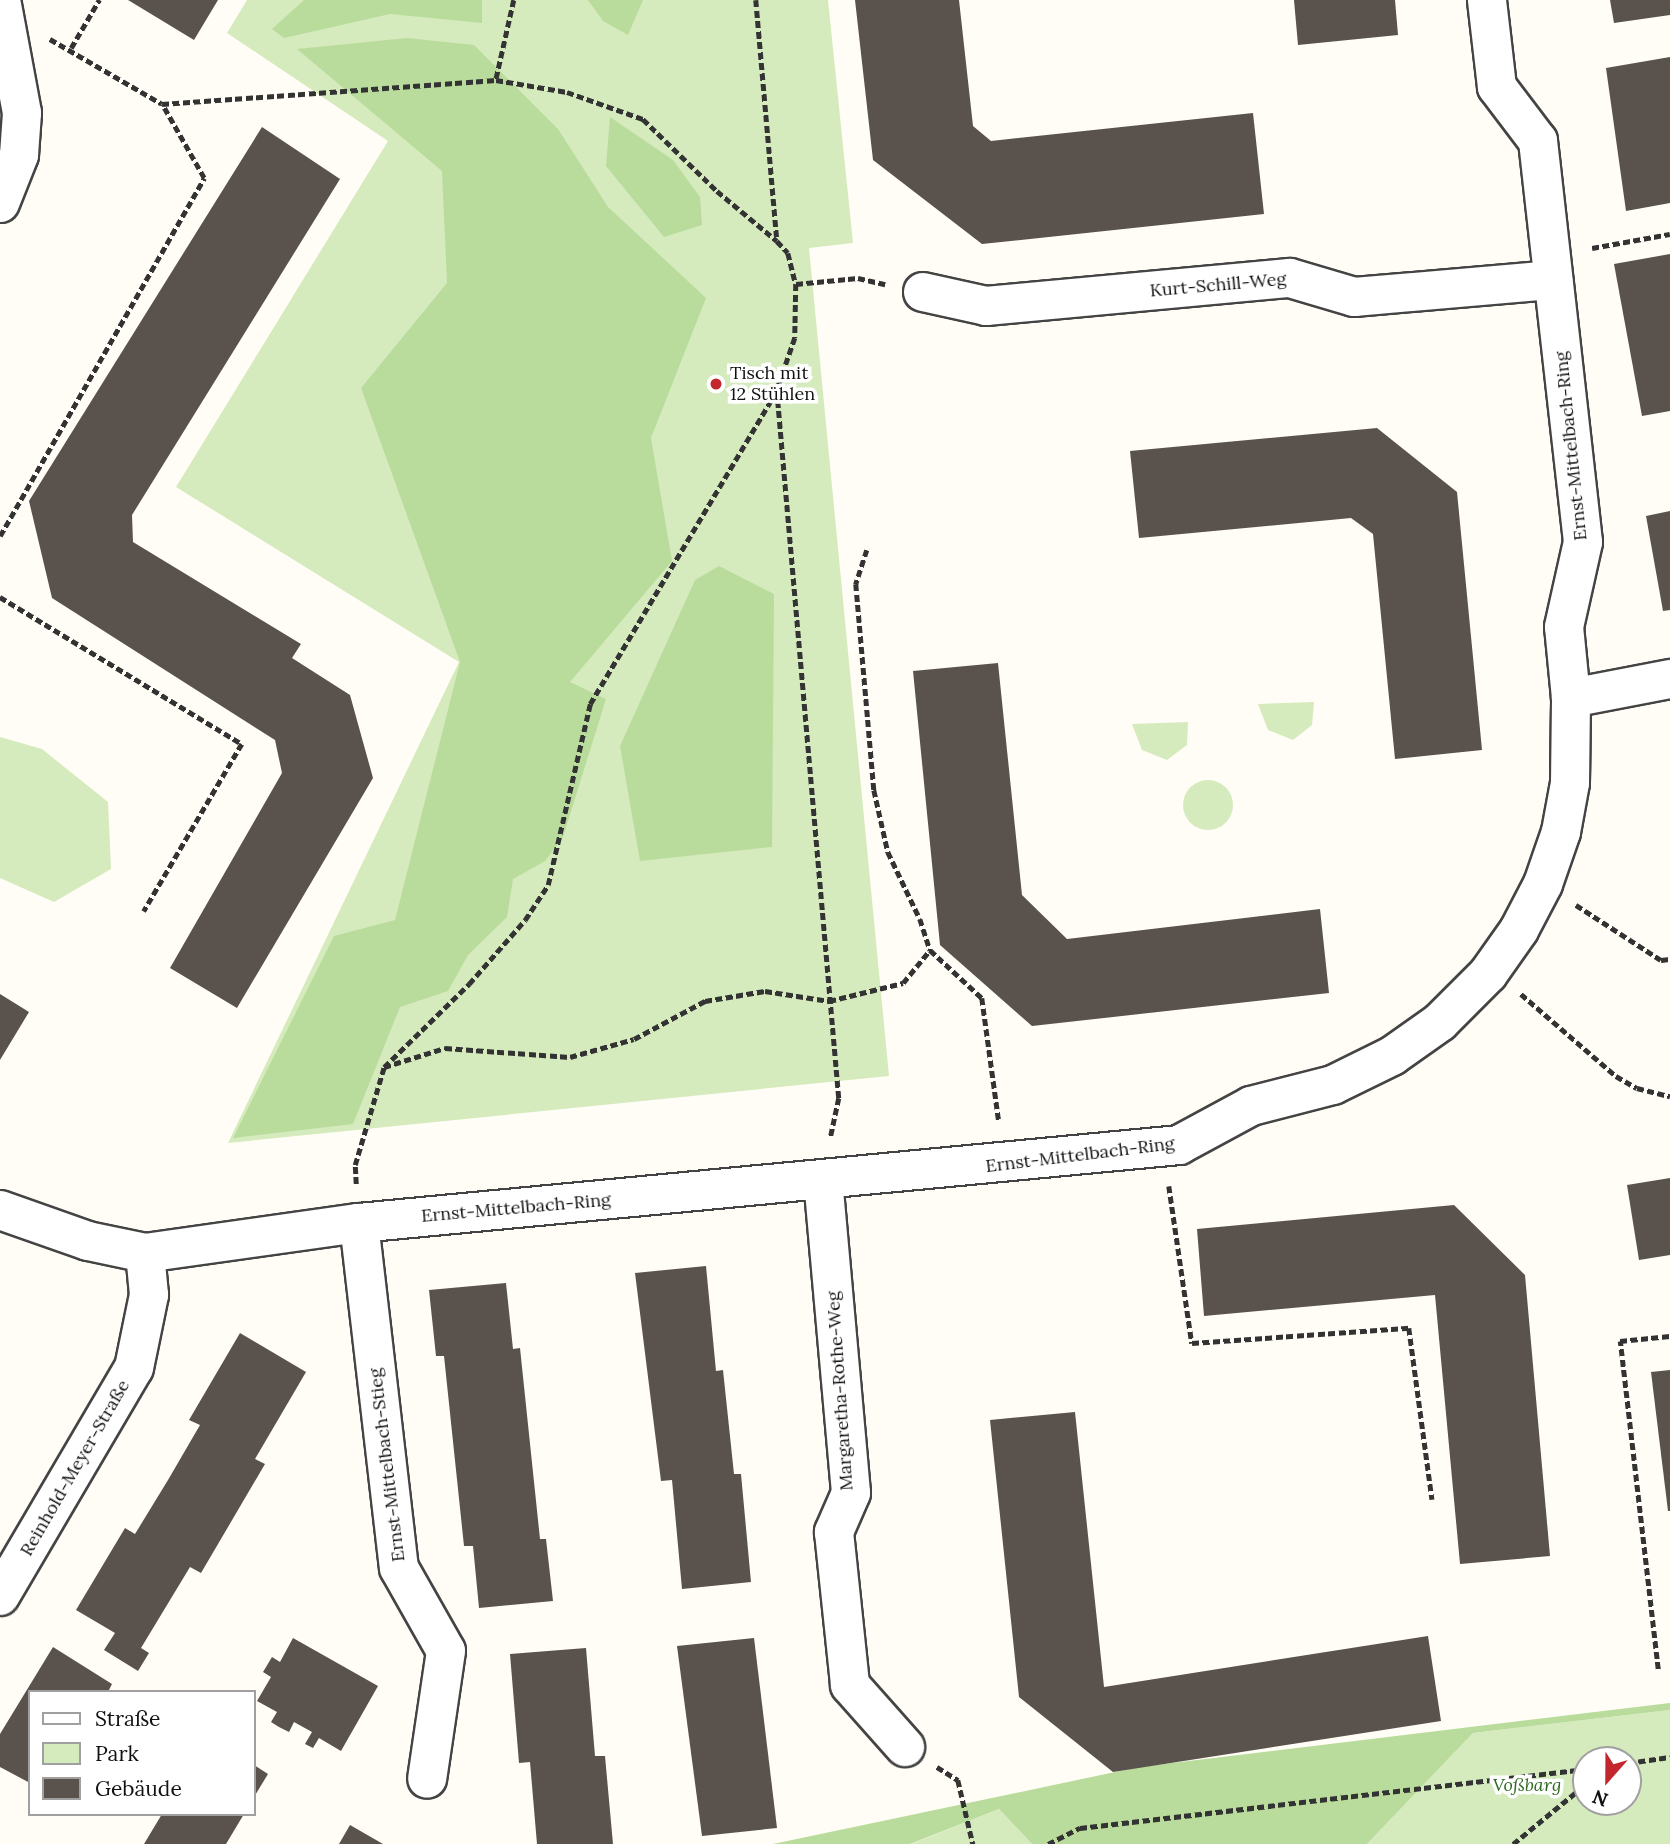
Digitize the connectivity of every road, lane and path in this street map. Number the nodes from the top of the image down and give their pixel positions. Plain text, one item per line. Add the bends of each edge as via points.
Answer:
1 (99, 0) edge
2 (514, 0) edge
3 (756, 0) edge
4 (1487, 0) edge
5 (3, 9) edge
6 (71, 48) junction
7 (496, 80) junction
8 (162, 104) junction
9 (0, 203) edge
10 (1670, 234) edge
11 (777, 240) junction
12 (1552, 264) junction
13 (796, 284) junction
14 (923, 292) joint
15 (777, 390) junction
16 (0, 536) edge
17 (867, 550) dead end
18 (0, 597) edge
19 (1670, 679) edge
20 (1571, 698) junction
21 (1542, 884) junction
22 (145, 911) dead end
23 (930, 950) junction
24 (1670, 959) edge
25 (1488, 974) junction
26 (829, 1001) junction
27 (384, 1067) junction
28 (1670, 1096) edge
29 (1163, 1146) junction
30 (1004, 1164) junction
31 (823, 1180) junction
32 (0, 1210) edge
33 (359, 1223) junction
34 (145, 1253) junction
35 (1670, 1336) edge
36 (1432, 1499) dead end
37 (0, 1596) edge
38 (1658, 1669) dead end
39 (905, 1747) joint
40 (1670, 1757) edge
41 (1642, 1761) edge
42 (1572, 1771) edge
43 (427, 1779) dead end
44 (1572, 1796) edge
45 (973, 1844) edge
46 (1048, 1844) edge
47 (1513, 1844) edge

1 - 6 path
2 - 7 path
3 - 11 path
4 - 12 street, Ernst-Mittelbach-Ring via 1497,87 1538,141
5 - 6 path
5 - 9 street via 22,113 19,155
6 - 8 path
7 - 8 path
7 - 11 path via 567,92 643,119 717,191
8 - 16 path via 204,178
10 - 12 path via 1588,249
11 - 13 path via 788,253
12 - 14 street, Kurt-Schill-Weg via 1354,297 1290,278 986,306
12 - 20 street, Ernst-Mittelbach-Ring via 1583,542 1564,627
13 - 14 path via 858,278
13 - 15 path via 795,338
15 - 26 path
15 - 27 path via 590,704 548,885 525,920 469,984
17 - 23 path via 856,584 874,790 888,852
18 - 22 path via 242,744
19 - 20 street
20 - 21 street, Ernst-Mittelbach-Ring via 1570,783 1561,832
21 - 24 path via 1661,960
21 - 25 street, Ernst-Mittelbach-Ring via 1519,930
23 - 26 path via 903,983
23 - 30 path via 982,998
25 - 28 path via 1535,1003 1616,1076 1637,1088
25 - 29 street, Ernst-Mittelbach-Ring via 1440,1022 1392,1056 1333,1084 1251,1106 1179,1145
26 - 27 path via 765,991 705,1001 634,1040 570,1057 445,1048
26 - 31 path via 839,1098
27 - 33 path via 355,1165
29 - 30 street, Ernst-Mittelbach-Ring
29 - 36 path via 1192,1343 1409,1328
30 - 31 street, Ernst-Mittelbach-Ring
31 - 33 street, Ernst-Mittelbach-Ring
31 - 39 street, Margaretha-Rothe-Weg via 850,1493 834,1532 850,1685
32 - 34 street, Ernst-Mittelbach-Ring via 88,1241
33 - 34 street, Ernst-Mittelbach-Ring
33 - 43 street, Ernst-Mittelbach-Stieg via 399,1568 446,1651
34 - 37 street, Reinhold-Meyer-Straße via 149,1295 134,1368
35 - 38 path via 1620,1342
39 - 45 path via 958,1780
40 - 41 path
42 - 46 path via 1080,1828
44 - 47 path

